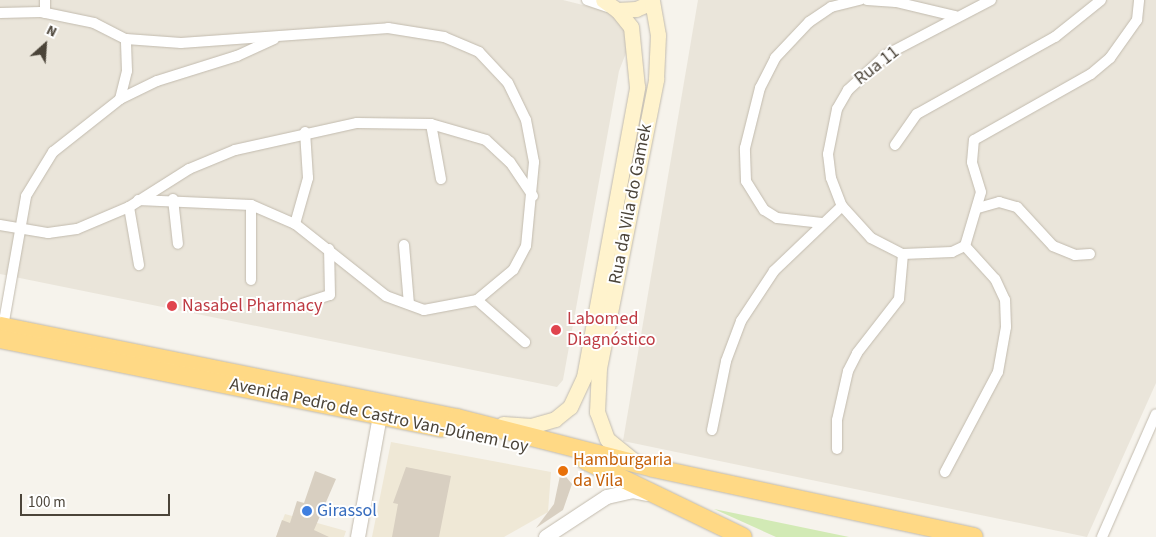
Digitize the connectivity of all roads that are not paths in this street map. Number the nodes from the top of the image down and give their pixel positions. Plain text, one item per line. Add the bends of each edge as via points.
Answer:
1 (45, 0) edge
2 (587, 0) edge
3 (603, 0) edge
4 (860, 0) edge
5 (867, 0) edge
6 (991, 0) edge
7 (1101, 0) edge
8 (1139, 0) edge
9 (653, 1) edge
10 (830, 3) edge
11 (617, 10) junction
12 (0, 13) edge
13 (45, 13) junction
14 (955, 16) junction
15 (276, 38) junction
16 (126, 39) junction
17 (120, 99) junction
18 (432, 124) junction
19 (304, 132) junction
20 (895, 145) dead end
21 (441, 179) dead end
22 (533, 196) junction
23 (173, 199) junction
24 (138, 200) junction
25 (251, 205) junction
26 (842, 206) junction
27 (129, 207) junction
28 (978, 208) junction
29 (822, 223) junction
30 (295, 224) junction
31 (0, 226) edge
32 (17, 230) junction
33 (178, 244) dead end
34 (404, 245) dead end
35 (965, 246) junction
36 (329, 249) junction
37 (903, 254) junction
38 (1090, 254) dead end
39 (139, 266) dead end
40 (251, 280) dead end
41 (477, 300) junction
42 (302, 304) dead end
43 (410, 304) junction
44 (1, 330) edge
45 (525, 342) dead end
46 (380, 416) junction
47 (1155, 418) edge
48 (489, 425) junction
49 (712, 430) dead end
50 (837, 449) dead end
51 (654, 468) junction
52 (944, 472) dead end
53 (681, 505) junction
54 (358, 537) edge
55 (546, 537) edge
56 (743, 537) edge
57 (974, 537) edge
58 (1102, 537) edge

1 - 13 street
2 - 11 street
3 - 11 main road, Rua da Vila do Gamek
4 - 10 street
5 - 14 street via 896,2
6 - 14 street, Rua 11
7 - 20 street via 1055,37 918,114
8 - 28 street via 1136,20 1110,58 1090,74 974,140 970,147 981,192
9 - 11 main road, Rua da Vila do Gamek via 636,9
9 - 51 main road, Rua da Vila do Gamek via 658,35 656,79 599,368 596,412 612,446
10 - 29 street via 775,58 760,88 745,148 746,181 764,210 777,218
11 - 48 main road, Rua da Vila do Gamek via 634,39 637,87 584,377 570,407 555,419 531,426
12 - 13 street
13 - 16 street via 94,23
14 - 26 street, Rua 11 via 886,55 848,90 830,129 828,154 831,178
15 - 16 street via 181,44
15 - 17 street via 244,53 157,81
15 - 22 street via 388,28 444,37 479,52 508,83 526,120 534,162
16 - 17 street via 127,71
17 - 32 street via 52,152 26,196
18 - 19 street via 357,123
18 - 21 street
18 - 22 street via 486,140 510,162
19 - 24 street via 234,150 189,169
19 - 30 street via 308,178
22 - 41 street via 526,246 513,270
23 - 24 street
23 - 25 street
23 - 33 street
24 - 27 street
25 - 30 street
25 - 40 street
26 - 29 street
26 - 37 street, Rua 11 via 871,238
27 - 32 street via 78,230 48,233
27 - 39 street
28 - 35 street
28 - 38 street via 999,202 1017,207 1053,246 1074,255
29 - 49 street via 774,271 741,321 726,361
30 - 36 street
31 - 32 street
32 - 44 street
34 - 43 street
35 - 37 street, Rua 11 via 952,252
35 - 52 street via 995,279 1005,300 1006,328 998,372
36 - 42 street via 330,295
36 - 43 street via 386,296
37 - 50 street via 899,299 857,353 848,371 837,420
41 - 43 street via 424,310
41 - 45 street
44 - 46 highway, Avenida Pedro de Castro Van-Dúnem Loy
44 - 48 highway, Avenida Pedro de Castro Van-Dúnem Loy
46 - 53 highway, Avenida Pedro de Castro Van-Dúnem Loy via 590,462
46 - 54 street
47 - 58 street
48 - 51 highway, Avenida Pedro de Castro Van-Dúnem Loy
51 - 57 highway, Avenida Pedro de Castro Van-Dúnem Loy
53 - 55 street via 642,492 624,492 607,497
53 - 56 highway, Avenida Pedro de Castro Van-Dúnem Loy

